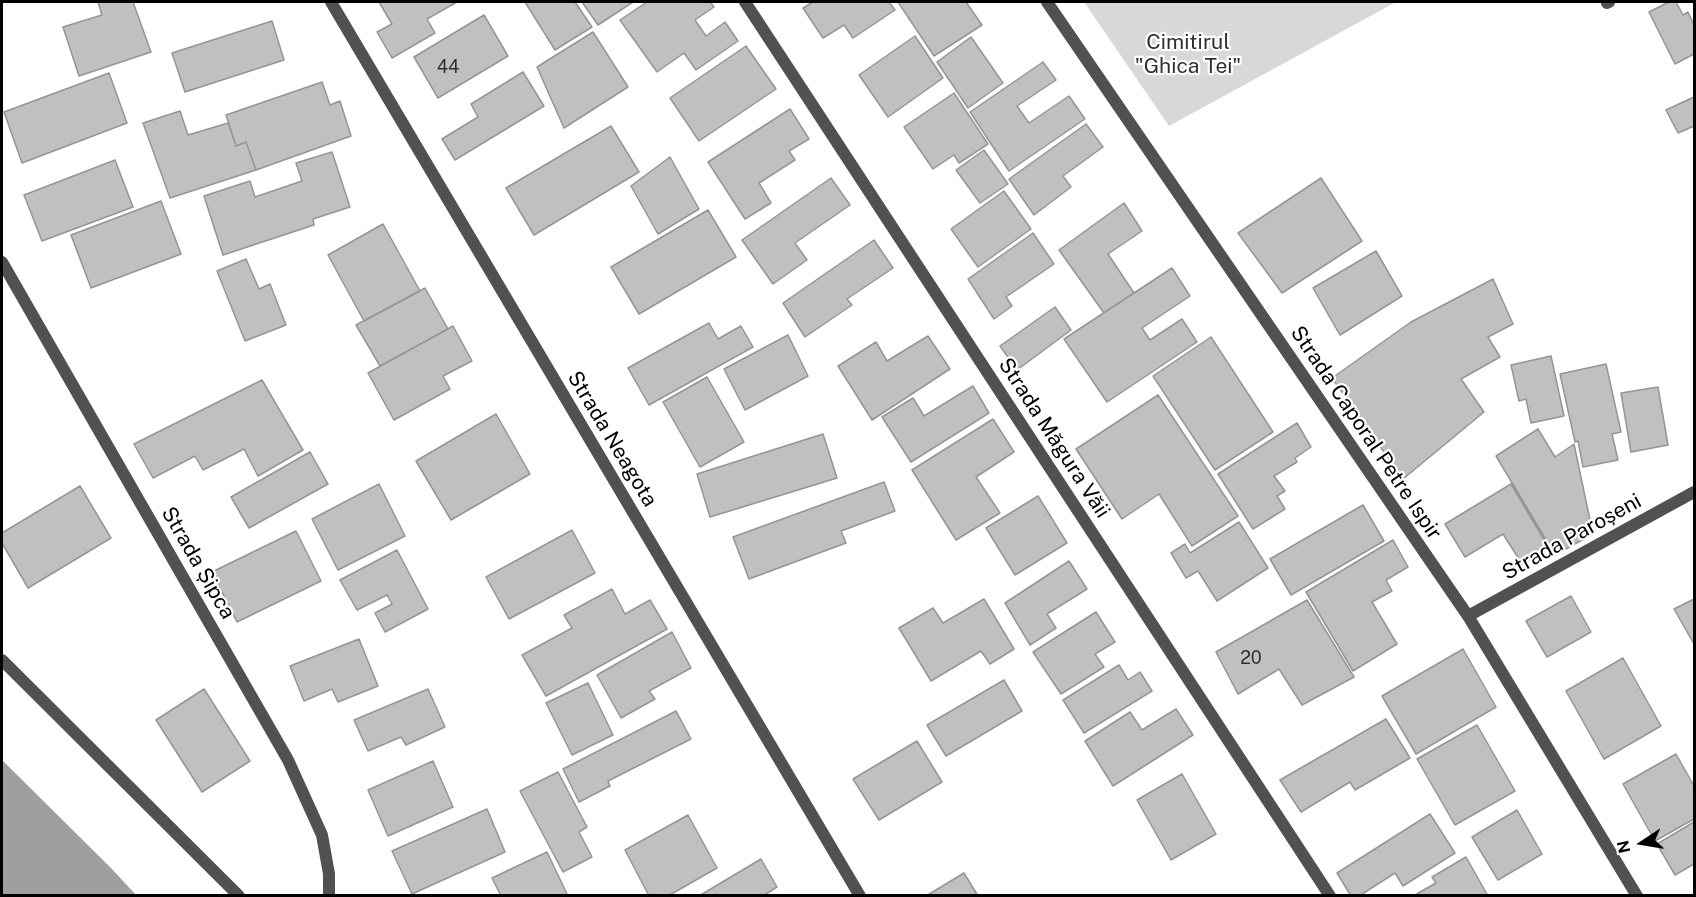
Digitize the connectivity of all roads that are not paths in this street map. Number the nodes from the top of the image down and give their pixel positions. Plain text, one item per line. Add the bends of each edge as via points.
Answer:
1 (330, 2) edge
2 (745, 2) edge
3 (1047, 2) edge
4 (2, 262) edge
5 (1695, 492) edge
6 (1468, 616) junction
7 (2, 660) edge
8 (239, 896) edge
9 (329, 896) edge
10 (860, 896) edge
11 (1330, 896) edge
12 (1637, 896) edge

1 - 10 street, Strada Neagota
2 - 11 street, Strada Măgura Văii
3 - 6 street, Strada Caporal Petre Ispir
4 - 9 street, Strada Șipca via 288,760 322,836
5 - 6 street, Strada Paroșeni
6 - 12 street, Strada Caporal Petre Ispir
7 - 8 street

